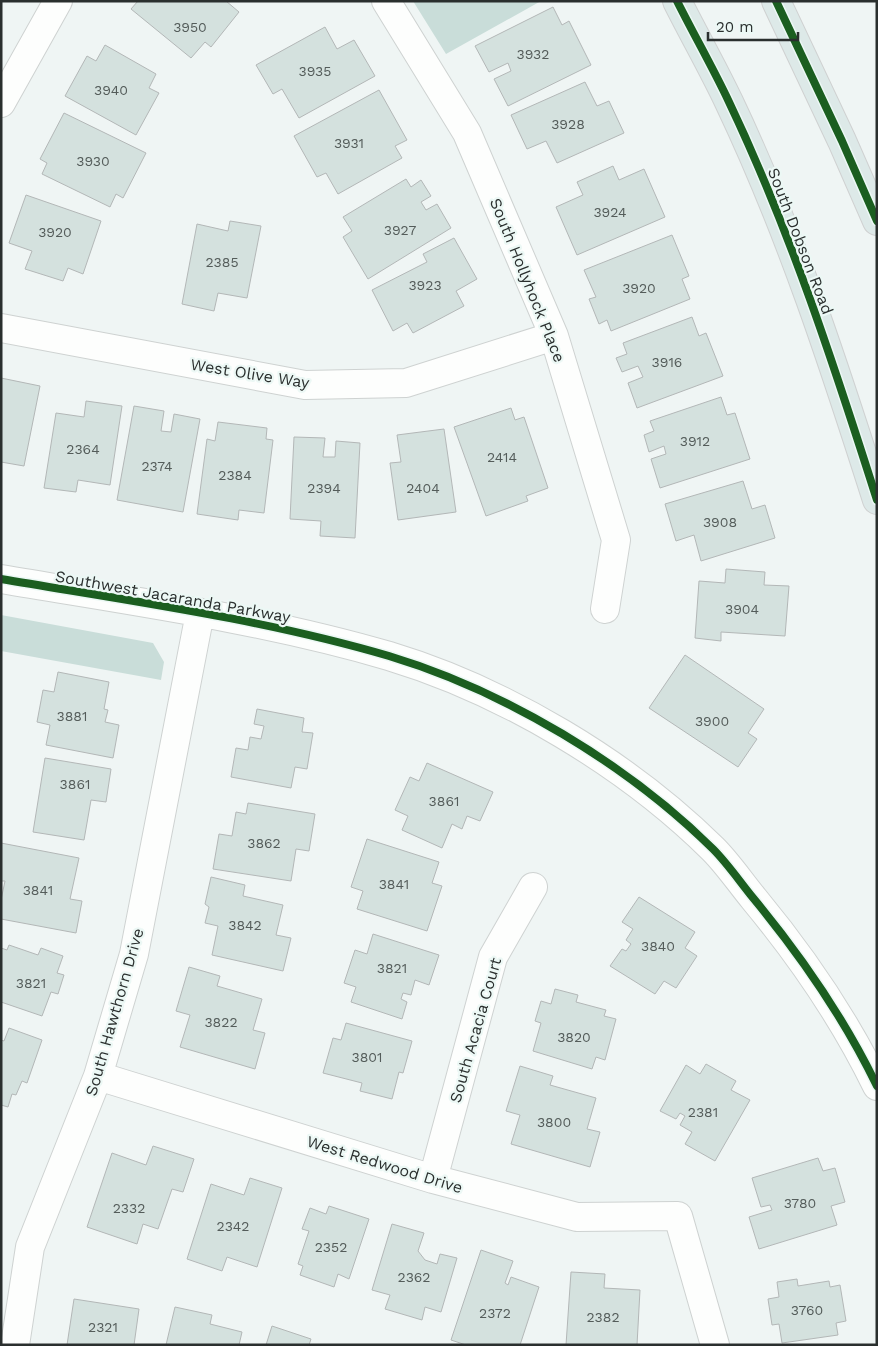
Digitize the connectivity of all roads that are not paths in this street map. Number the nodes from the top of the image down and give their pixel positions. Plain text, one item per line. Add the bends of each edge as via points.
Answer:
1 (58, 1) edge
2 (386, 1) edge
3 (677, 1) edge
4 (776, 1) edge
5 (1, 102) edge
6 (877, 221) edge
7 (1, 328) edge
8 (554, 336) junction
9 (877, 500) edge
10 (1, 579) edge
11 (605, 609) dead end
12 (200, 613) junction
13 (533, 887) dead end
14 (98, 1076) junction
15 (877, 1086) edge
16 (434, 1179) junction
17 (15, 1345) edge
18 (715, 1345) edge

1 - 5 street
2 - 8 street, South Hollyhock Place via 468,132
3 - 9 main road, South Dobson Road via 729,102 771,197 809,295
4 - 6 main road
7 - 8 street, West Olive Way via 305,384 406,383
8 - 11 street, South Hollyhock Place via 616,540
10 - 12 street, Southwest Jacaranda Parkway
12 - 14 street, South Hawthorn Drive via 134,954
12 - 15 street, Southwest Jacaranda Parkway via 333,641 450,678 556,731 623,774 714,850 772,920 831,1004
13 - 16 street, South Acacia Court via 493,958
14 - 16 street, West Redwood Drive
14 - 17 street, South Hawthorn Drive via 30,1247
16 - 18 street, West Redwood Drive via 577,1218 678,1216

